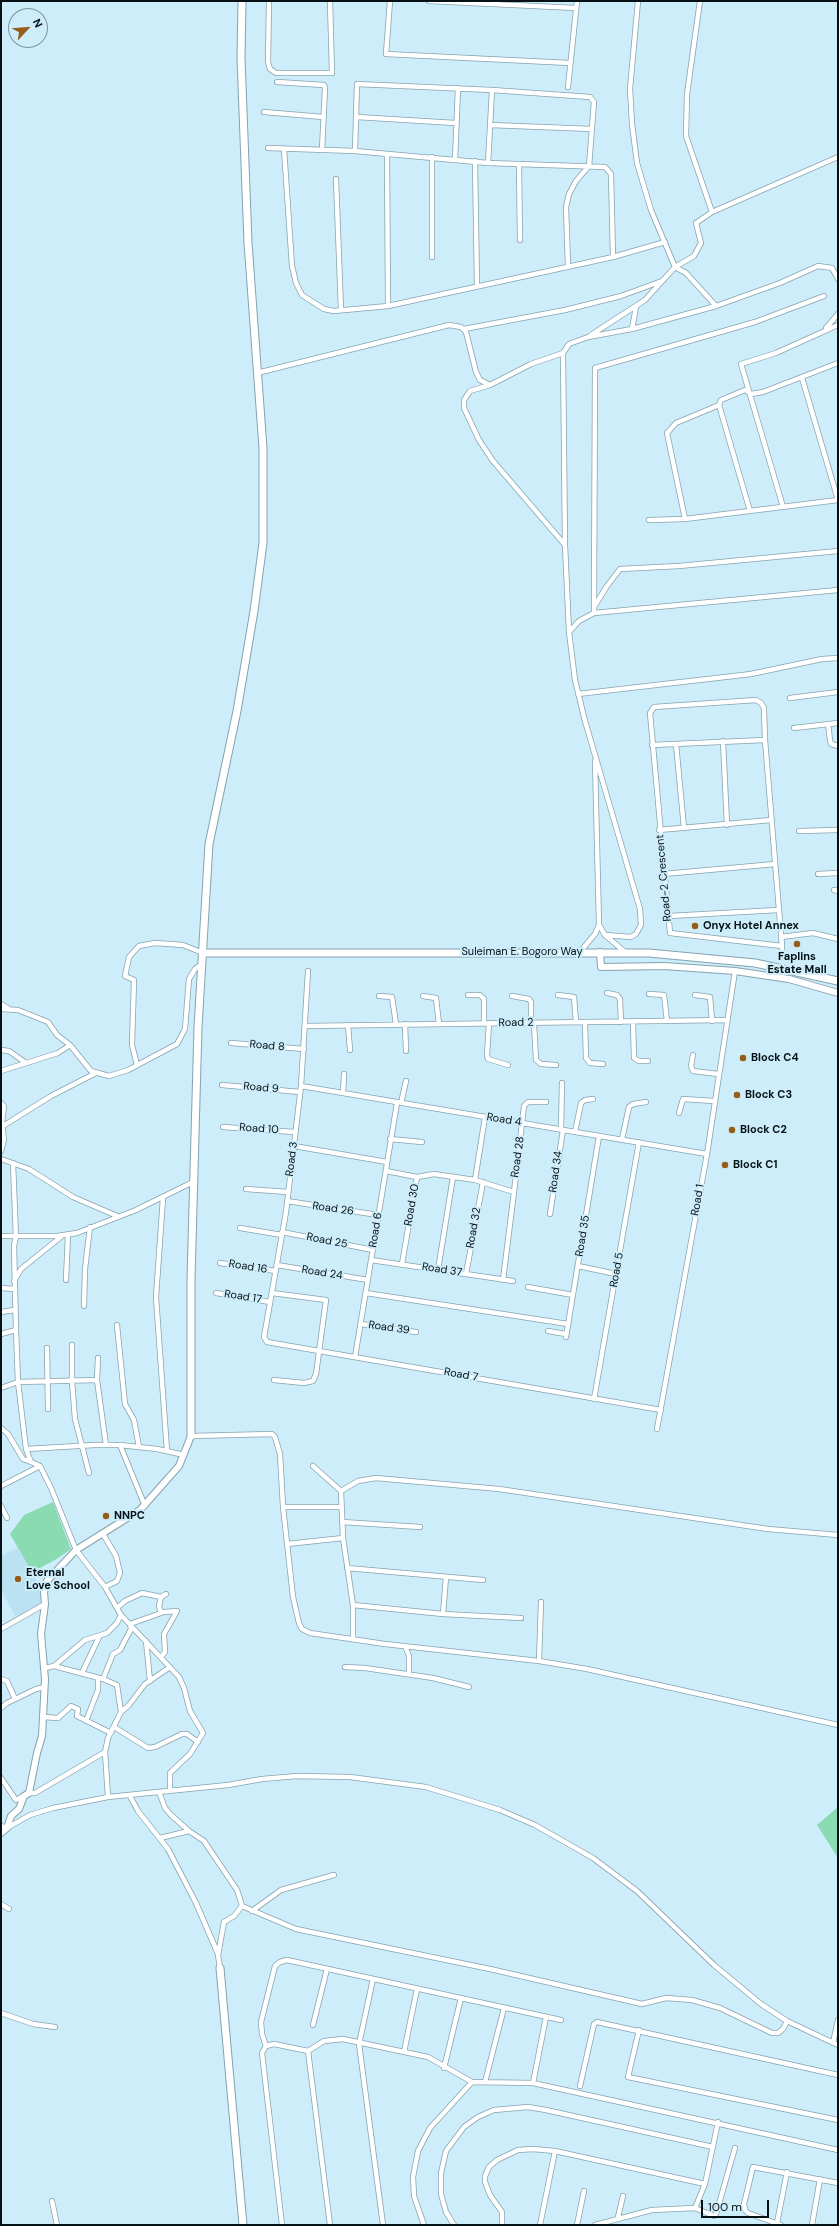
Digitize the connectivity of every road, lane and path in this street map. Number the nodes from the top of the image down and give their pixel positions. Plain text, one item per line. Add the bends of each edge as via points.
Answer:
1 (242, 1) edge
2 (269, 1) edge
3 (330, 1) edge
4 (390, 1) edge
5 (429, 1) edge
6 (442, 1) edge
7 (577, 1) edge
8 (638, 1) edge
9 (700, 1) edge
10 (576, 8) junction
11 (570, 63) junction
12 (277, 82) dead end
13 (568, 87) dead end
14 (458, 88) junction
15 (492, 90) junction
16 (264, 112) dead end
17 (324, 117) junction
18 (357, 117) junction
19 (455, 123) junction
20 (490, 125) junction
21 (592, 129) junction
22 (268, 148) dead end
23 (284, 149) junction
24 (322, 150) junction
25 (355, 151) junction
26 (388, 156) junction
27 (432, 157) junction
28 (838, 157) edge
29 (455, 160) junction
30 (475, 162) junction
31 (488, 163) junction
32 (519, 164) junction
33 (589, 166) junction
34 (336, 179) dead end
35 (712, 212) junction
36 (520, 240) dead end
37 (665, 242) junction
38 (613, 257) junction
39 (432, 258) dead end
40 (568, 266) junction
41 (675, 267) junction
42 (838, 278) edge
43 (664, 280) junction
44 (477, 286) junction
45 (824, 296) dead end
46 (388, 306) junction
47 (636, 306) junction
48 (716, 306) junction
49 (341, 310) junction
50 (838, 314) edge
51 (838, 325) edge
52 (826, 328) junction
53 (464, 329) junction
54 (632, 329) junction
55 (588, 337) junction
56 (563, 352) junction
57 (838, 364) edge
58 (257, 372) junction
59 (802, 378) junction
60 (490, 385) junction
61 (751, 394) junction
62 (719, 406) junction
63 (838, 500) edge
64 (783, 507) junction
65 (750, 511) junction
66 (685, 519) junction
67 (649, 520) dead end
68 (565, 545) junction
69 (838, 551) edge
70 (838, 590) edge
71 (594, 607) junction
72 (594, 613) junction
73 (569, 632) junction
74 (838, 658) edge
75 (838, 692) edge
76 (578, 694) junction
77 (790, 698) dead end
78 (838, 723) edge
79 (828, 724) junction
80 (794, 728) dead end
81 (765, 740) junction
82 (723, 741) junction
83 (676, 744) junction
84 (652, 745) junction
85 (838, 746) edge
86 (594, 753) junction
87 (771, 820) junction
88 (727, 825) junction
89 (684, 828) junction
90 (659, 830) junction
91 (838, 830) edge
92 (799, 832) dead end
93 (775, 864) junction
94 (664, 874) junction
95 (818, 874) dead end
96 (838, 874) edge
97 (778, 910) junction
98 (669, 916) junction
99 (599, 925) junction
100 (605, 935) junction
101 (781, 937) junction
102 (838, 940) edge
103 (782, 946) junction
104 (580, 952) junction
105 (600, 952) junction
106 (625, 952) junction
107 (203, 953) junction
108 (782, 956) dead end
109 (202, 964) junction
110 (308, 971) dead end
111 (735, 971) junction
112 (838, 981) edge
113 (607, 993) dead end
114 (838, 993) edge
115 (650, 994) dead end
116 (468, 995) dead end
117 (558, 995) dead end
118 (695, 995) dead end
119 (379, 996) dead end
120 (423, 996) dead end
121 (512, 996) dead end
122 (1, 1004) edge
123 (1, 1009) edge
124 (9, 1009) junction
125 (726, 1020) junction
126 (667, 1021) junction
127 (712, 1021) junction
128 (576, 1022) junction
129 (585, 1022) junction
130 (621, 1022) junction
131 (632, 1022) junction
132 (486, 1023) junction
133 (532, 1023) junction
134 (396, 1024) junction
135 (405, 1024) junction
136 (440, 1024) junction
137 (348, 1025) junction
138 (306, 1026) junction
139 (231, 1043) dead end
140 (70, 1045) junction
141 (304, 1049) junction
142 (1, 1050) edge
143 (350, 1050) dead end
144 (406, 1051) dead end
145 (693, 1055) dead end
146 (648, 1061) dead end
147 (26, 1062) junction
148 (602, 1064) dead end
149 (137, 1065) junction
150 (508, 1065) dead end
151 (556, 1065) dead end
152 (1, 1071) edge
153 (94, 1074) junction
154 (344, 1074) dead end
155 (718, 1074) junction
156 (406, 1081) dead end
157 (562, 1083) dead end
158 (222, 1085) dead end
159 (300, 1086) junction
160 (300, 1092) junction
161 (343, 1094) junction
162 (593, 1099) dead end
163 (714, 1101) junction
164 (546, 1102) dead end
165 (646, 1102) dead end
166 (1, 1103) edge
167 (399, 1103) junction
168 (679, 1113) dead end
169 (484, 1117) junction
170 (523, 1123) junction
171 (3, 1126) junction
172 (223, 1127) dead end
173 (562, 1130) junction
174 (295, 1132) junction
175 (575, 1132) junction
176 (599, 1136) junction
177 (390, 1139) junction
178 (622, 1139) junction
179 (422, 1142) dead end
180 (639, 1142) junction
181 (294, 1146) junction
182 (1, 1151) edge
183 (707, 1154) junction
184 (1, 1159) edge
185 (387, 1162) junction
186 (13, 1163) junction
187 (386, 1171) junction
188 (417, 1177) junction
189 (453, 1177) junction
190 (475, 1180) junction
191 (195, 1181) junction
192 (483, 1182) junction
193 (246, 1189) dead end
194 (288, 1192) junction
195 (514, 1192) junction
196 (163, 1198) junction
197 (287, 1201) junction
198 (550, 1214) dead end
199 (378, 1215) junction
200 (117, 1216) junction
201 (90, 1227) junction
202 (240, 1228) dead end
203 (68, 1234) junction
204 (282, 1234) junction
205 (1, 1236) edge
206 (16, 1236) junction
207 (62, 1236) junction
208 (373, 1250) junction
209 (371, 1260) junction
210 (220, 1263) dead end
211 (402, 1264) junction
212 (277, 1266) junction
213 (578, 1266) junction
214 (438, 1270) junction
215 (276, 1271) junction
216 (466, 1274) junction
217 (616, 1274) junction
218 (66, 1280) dead end
219 (368, 1280) junction
220 (503, 1280) junction
221 (514, 1281) dead end
222 (14, 1283) junction
223 (528, 1287) dead end
224 (1, 1288) edge
225 (14, 1289) junction
226 (216, 1293) dead end
227 (366, 1293) junction
228 (272, 1294) junction
229 (573, 1295) junction
230 (270, 1302) junction
231 (84, 1306) dead end
232 (15, 1310) junction
233 (1, 1312) edge
234 (361, 1324) junction
235 (568, 1324) junction
236 (118, 1325) dead end
237 (16, 1330) junction
238 (548, 1331) dead end
239 (416, 1332) dead end
240 (1, 1334) edge
241 (264, 1337) joint
242 (72, 1345) dead end
243 (46, 1348) dead end
244 (319, 1352) junction
245 (356, 1357) junction
246 (98, 1358) dead end
247 (47, 1380) junction
248 (97, 1380) junction
249 (274, 1380) dead end
250 (18, 1382) junction
251 (72, 1382) junction
252 (1, 1388) edge
253 (594, 1398) junction
254 (48, 1409) dead end
255 (661, 1410) junction
256 (1, 1428) edge
257 (657, 1429) dead end
258 (191, 1436) junction
259 (106, 1445) junction
260 (120, 1445) junction
261 (81, 1447) junction
262 (139, 1447) junction
263 (26, 1449) junction
264 (167, 1451) junction
265 (184, 1455) junction
266 (31, 1462) junction
267 (40, 1466) junction
268 (314, 1466) dead end
269 (89, 1473) dead end
270 (1, 1486) edge
271 (340, 1491) junction
272 (1, 1506) edge
273 (145, 1506) junction
274 (283, 1507) junction
275 (341, 1507) junction
276 (7, 1518) dead end
277 (342, 1522) junction
278 (420, 1527) dead end
279 (103, 1534) junction
280 (838, 1535) edge
281 (343, 1538) junction
282 (287, 1544) junction
283 (76, 1550) junction
284 (347, 1568) junction
285 (446, 1577) junction
286 (484, 1580) dead end
287 (105, 1587) junction
288 (541, 1602) dead end
289 (45, 1604) junction
290 (353, 1605) junction
291 (118, 1607) junction
292 (161, 1613) junction
293 (444, 1614) junction
294 (122, 1615) junction
295 (521, 1618) dead end
296 (128, 1622) junction
297 (117, 1623) junction
298 (1, 1629) edge
299 (99, 1637) junction
300 (353, 1638) junction
301 (146, 1641) junction
302 (405, 1646) junction
303 (161, 1657) junction
304 (539, 1661) junction
305 (54, 1666) junction
306 (170, 1667) junction
307 (345, 1667) dead end
308 (45, 1668) junction
309 (82, 1673) junction
310 (408, 1674) junction
311 (100, 1678) junction
312 (1, 1679) edge
313 (150, 1681) junction
314 (45, 1687) junction
315 (469, 1687) dead end
316 (15, 1699) junction
317 (1, 1708) edge
318 (121, 1712) junction
319 (43, 1717) junction
320 (86, 1721) junction
321 (838, 1725) edge
322 (114, 1727) junction
323 (111, 1733) junction
324 (198, 1742) junction
325 (105, 1752) junction
326 (1, 1778) edge
327 (170, 1790) junction
328 (159, 1792) junction
329 (29, 1793) junction
330 (130, 1796) junction
331 (108, 1797) junction
332 (4, 1827) edge
333 (189, 1832) junction
334 (1, 1833) edge
335 (160, 1838) junction
336 (334, 1875) dead end
337 (1, 1904) edge
338 (242, 1906) junction
339 (9, 1910) dead end
340 (252, 1910) junction
341 (218, 1955) junction
342 (220, 1968) joint
343 (327, 1969) junction
344 (373, 1979) junction
345 (417, 1989) junction
346 (461, 1998) junction
347 (504, 2008) junction
348 (1, 2013) edge
349 (546, 2017) junction
350 (561, 2020) dead end
351 (838, 2020) edge
352 (788, 2021) junction
353 (313, 2025) dead end
354 (54, 2027) dead end
355 (639, 2030) junction
356 (359, 2044) junction
357 (835, 2044) edge
358 (266, 2046) junction
359 (308, 2051) junction
360 (404, 2052) junction
361 (444, 2068) junction
362 (838, 2074) edge
363 (472, 2082) junction
364 (484, 2082) junction
365 (533, 2083) junction
366 (580, 2086) dead end
367 (838, 2120) edge
368 (718, 2122) junction
369 (713, 2147) junction
370 (735, 2148) dead end
371 (838, 2150) edge
372 (555, 2151) junction
373 (787, 2172) junction
374 (820, 2179) junction
375 (838, 2183) edge
376 (705, 2184) junction
377 (584, 2191) dead end
378 (623, 2196) dead end
379 (52, 2201) dead end
380 (695, 2208) junction
381 (618, 2217) junction
382 (779, 2224) edge
383 (57, 2225) edge
384 (243, 2225) edge
385 (282, 2225) edge
386 (330, 2225) edge
387 (383, 2225) edge
388 (424, 2225) edge
389 (454, 2225) edge
390 (502, 2225) edge
391 (540, 2225) edge
392 (577, 2225) edge
393 (595, 2225) edge
394 (812, 2225) edge

1 - 58 main road via 241,58 248,243
2 - 3 street via 270,69 276,72 332,73
4 - 11 street via 386,54
5 - 6 street
6 - 10 street
7 - 10 street
8 - 37 street via 631,74 634,144 651,210
9 - 35 street via 687,94 686,136
10 - 11 street
11 - 13 street
12 - 17 street via 324,85
14 - 15 street
14 - 18 street via 357,84
14 - 19 street
15 - 20 street
15 - 21 street via 590,97 594,102
16 - 17 street
17 - 24 street
18 - 19 street
18 - 25 street
19 - 29 street
20 - 21 street
20 - 31 street
21 - 33 street
22 - 23 street
23 - 24 street
23 - 49 street via 292,266 296,283 302,295 309,300 324,309
24 - 25 street
25 - 26 street
26 - 27 street
26 - 46 street
27 - 29 street
27 - 39 street
28 - 35 street
29 - 30 street
30 - 31 street
30 - 44 street
31 - 32 street
32 - 33 street
32 - 36 street
33 - 38 street via 605,167 611,174
33 - 40 street via 569,194 566,207
34 - 49 street
35 - 41 street via 696,223 701,243 694,256
37 - 38 street
37 - 41 street
38 - 40 street
40 - 44 street
41 - 43 street
41 - 48 street via 686,273
42 - 48 street via 832,268 818,266
43 - 47 street via 656,291
43 - 53 street via 621,296 565,310
44 - 46 street
45 - 71 street via 755,322 595,368
46 - 49 street
47 - 54 street
47 - 55 street
48 - 54 street
50 - 52 street
51 - 52 street
52 - 61 street via 776,353 741,364
53 - 58 street via 449,325
53 - 60 street via 476,372 480,380
54 - 55 street
55 - 56 street via 569,344
56 - 60 street via 531,364
56 - 68 street
57 - 59 street
58 - 107 main road via 263,448 263,543 237,711 209,844
59 - 61 street
59 - 63 street
60 - 68 street via 467,394 464,400 467,418 493,461
61 - 62 street via 745,390 720,400
61 - 64 street
62 - 65 street
62 - 66 street via 676,423 667,432
63 - 64 street
64 - 65 street
65 - 66 street
66 - 67 street
68 - 73 street
69 - 71 street via 620,569
70 - 72 street
71 - 72 street
72 - 73 street via 579,621
73 - 76 street
74 - 76 street via 752,674
75 - 77 street
76 - 86 street
78 - 79 street
79 - 80 street
79 - 85 street via 831,744
81 - 82 street
81 - 84 street, Road-2 Crescent via 764,708 756,700 654,707 650,710
81 - 87 street
82 - 83 street
82 - 88 street
83 - 84 street
83 - 89 street
84 - 90 street, Road-2 Crescent
86 - 99 street
86 - 100 street via 640,909 641,925 631,937
87 - 88 street
87 - 93 street
88 - 89 street
89 - 90 street
90 - 94 street, Road-2 Crescent
91 - 92 street
93 - 94 street
93 - 97 street
94 - 98 street, Road-2 Crescent
95 - 96 street
97 - 98 street
97 - 101 street
98 - 103 street, Road-2 Crescent via 669,930 673,934
99 - 100 street
99 - 104 street
100 - 106 street
101 - 102 street via 814,933
101 - 103 street
103 - 108 street
104 - 105 main road, Suleiman E. Bogoro Way
104 - 107 main road, Suleiman E. Bogoro Way
105 - 106 main road, Suleiman E. Bogoro Way
105 - 111 street via 601,966 664,966
106 - 112 main road, Suleiman E. Bogoro Way via 755,963
107 - 109 main road
107 - 149 street via 183,945 155,942 139,946 129,957 126,976 134,980 132,1045
109 - 149 street via 195,969 189,979 185,1029 177,1044
109 - 191 main road
110 - 138 street, Road 3
111 - 114 street via 788,979
111 - 125 street, Road 1
113 - 130 street via 617,995 620,999
115 - 126 street via 664,995
116 - 132 street via 480,995 484,999
117 - 128 street via 574,997
118 - 127 street via 710,997
119 - 134 street via 392,997
120 - 136 street via 436,998
121 - 133 street via 529,998
122 - 124 street
123 - 124 street
124 - 140 street via 48,1022 57,1035
125 - 127 street, Road 2
125 - 155 street, Road 1
126 - 127 street, Road 2
126 - 131 street, Road 2
128 - 129 street, Road 2
128 - 133 street, Road 2
129 - 130 street, Road 2
129 - 148 street via 586,1058 590,1063
130 - 131 street, Road 2
131 - 146 street via 634,1058
132 - 133 street, Road 2
132 - 136 street, Road 2
132 - 150 street via 488,1059
133 - 151 street via 536,1060 541,1064
134 - 135 street, Road 2
134 - 137 street, Road 2
135 - 136 street, Road 2
135 - 144 street
137 - 138 street, Road 2
137 - 143 street
138 - 141 street, Road 3
139 - 141 street, Road 8
140 - 147 street via 58,1053
140 - 153 street
141 - 159 street, Road 3
142 - 147 street via 9,1051
145 - 155 street via 693,1071
147 - 152 street
149 - 153 street via 109,1076
153 - 171 street via 51,1096
154 - 161 street
155 - 163 street, Road 1
156 - 167 street, Road 6
157 - 173 street, Road 34
158 - 160 street, Road 9
159 - 160 street, Road 3
159 - 161 street, Road 4
160 - 174 street, Road 3
161 - 167 street, Road 4
162 - 175 street via 585,1100 581,1104
163 - 168 street via 683,1099
163 - 183 street, Road 1
164 - 170 street, Road 28 via 526,1104
165 - 178 street via 629,1107
166 - 171 street via 4,1106
167 - 169 street, Road 4
167 - 177 street, Road 6
169 - 170 street, Road 4
169 - 190 street
170 - 173 street, Road 4
170 - 195 street, Road 28
171 - 182 street via 4,1140
172 - 174 street, Road 10
173 - 175 street, Road 4
173 - 198 street, Road 34
174 - 181 street, Road 3
175 - 176 street, Road 4
176 - 178 street, Road 4
176 - 213 street, Road 35
177 - 179 street
177 - 185 street, Road 6
178 - 180 street, Road 4
180 - 183 street, Road 4
180 - 217 street, Road 5
181 - 185 street
181 - 194 street, Road 3
183 - 255 street, Road 1
184 - 186 street
185 - 187 street, Road 6
186 - 200 street via 29,1169 73,1197
186 - 206 street
187 - 188 street, Road 30
187 - 199 street, Road 6
188 - 189 street via 434,1174
188 - 211 street, Road 30
189 - 190 street
189 - 214 street
190 - 192 street
191 - 196 street
191 - 258 main road via 191,1279
192 - 195 street
192 - 216 street, Road 32
193 - 194 street
194 - 197 street, Road 3
195 - 220 street, Road 28
196 - 200 street
196 - 264 street via 156,1297
197 - 199 street, Road 26
197 - 204 street, Road 3
199 - 208 street, Road 6
200 - 201 street
201 - 203 street
201 - 231 street
202 - 204 street, Road 25
203 - 207 street
203 - 218 street
204 - 208 street, Road 25
204 - 212 street, Road 3
205 - 206 street
206 - 207 street
206 - 222 street
207 - 222 street via 21,1268
208 - 209 street, Road 6
209 - 211 street, Road 37
209 - 219 street, Road 6
210 - 215 street, Road 16
211 - 214 street, Road 37
212 - 215 street, Road 3
212 - 219 street, Road 24
213 - 217 street
213 - 229 street, Road 35
214 - 216 street, Road 37
215 - 228 street, Road 3
216 - 220 street, Road 37
217 - 253 street, Road 5
219 - 227 street, Road 6
220 - 221 street, Road 37
222 - 225 street
223 - 229 street
224 - 225 street
225 - 232 street
226 - 230 street, Road 17
227 - 234 street, Road 6
227 - 235 street
228 - 230 street, Road 3
228 - 244 street via 326,1300
229 - 235 street, Road 35
230 - 241 street, Road 3
232 - 233 street
232 - 237 street
234 - 239 street, Road 39
234 - 245 street, Road 6
235 - 238 street, Road 35 via 566,1335
236 - 262 street via 125,1404 134,1420
237 - 240 street
237 - 250 street
241 - 244 street, Road 7 via 267,1342 275,1345
242 - 251 street
243 - 247 street
244 - 245 street, Road 7
244 - 249 street via 314,1381 304,1383
245 - 253 street, Road 7
246 - 248 street
247 - 250 street
247 - 251 street
247 - 254 street
248 - 251 street
248 - 259 street
250 - 252 street
250 - 263 street
251 - 261 street
253 - 255 street, Road 7
255 - 257 street, Road 1
256 - 266 street via 8,1434 23,1459
258 - 265 street
258 - 274 street via 272,1434 280,1454
259 - 260 street
259 - 261 street
260 - 262 street
260 - 273 street
261 - 263 street
261 - 269 street
262 - 264 street
263 - 266 street
264 - 265 street
265 - 273 street via 179,1466
266 - 267 street
267 - 270 street
267 - 283 street
268 - 271 street
271 - 275 street
271 - 280 street via 358,1481 376,1478 491,1488 768,1529
272 - 276 street
273 - 279 street
274 - 275 street
274 - 282 street
275 - 277 street
277 - 278 street
277 - 281 street
279 - 283 street
279 - 287 street via 116,1556 120,1573 117,1581
281 - 282 street
281 - 284 street
282 - 300 street via 293,1597 302,1629 310,1633
283 - 287 street
283 - 289 street via 47,1581 44,1592
284 - 285 street
284 - 290 street
285 - 286 street
285 - 293 street
287 - 291 street
288 - 304 street
289 - 298 street
289 - 308 street via 41,1634
290 - 293 street
290 - 300 street
291 - 292 street via 142,1593 164,1595 159,1606
291 - 294 street
292 - 296 street
292 - 303 street via 177,1611 164,1634 165,1652
293 - 295 street
294 - 296 street
294 - 297 street
296 - 297 street
296 - 301 street
296 - 311 street via 131,1628 120,1650 112,1657
297 - 299 street via 112,1630
299 - 305 street via 85,1640
299 - 309 street
300 - 302 street
301 - 303 street
301 - 313 street
302 - 304 street
302 - 310 street via 409,1656
303 - 306 street
304 - 321 street via 602,1672
305 - 308 street
305 - 309 street
306 - 313 street
306 - 324 street via 179,1677 190,1711 203,1733
307 - 310 street
308 - 314 street
309 - 311 street
310 - 315 street
311 - 318 street via 117,1685
311 - 320 street
312 - 316 street via 7,1681
313 - 318 street
314 - 316 street via 36,1688
314 - 319 street
316 - 317 street
318 - 322 street
319 - 320 street via 58,1718 70,1706 78,1709 77,1716
319 - 329 street via 42,1736
320 - 323 street
322 - 323 street
322 - 324 street via 148,1748 182,1734 187,1734
323 - 325 street
324 - 327 street via 187,1758 170,1773
325 - 329 street via 35,1793
325 - 331 street
326 - 329 street via 16,1800
327 - 328 street
327 - 352 street via 297,1776 350,1777 426,1787 500,1810 566,1842 612,1871 664,1916 738,1987
328 - 330 street
328 - 333 street via 165,1808
329 - 332 street via 24,1796 19,1809
330 - 331 street
330 - 335 street
331 - 332 street via 30,1815
332 - 334 street
333 - 335 street
333 - 338 street via 204,1841 237,1890
335 - 341 street via 196,1903
336 - 340 street via 281,1890
337 - 339 street
338 - 340 street
338 - 341 street via 234,1916 224,1922
340 - 352 street via 296,1929 497,1970 642,2004 666,1998 692,2000 720,2008 772,2033 778,2033
341 - 342 street
342 - 384 main road
343 - 344 street
343 - 353 street
343 - 358 street via 287,1960 275,1966 262,2022
344 - 345 street
344 - 356 street
345 - 346 street
345 - 360 street
346 - 347 street
346 - 361 street
347 - 349 street
347 - 364 street
348 - 354 street via 33,2024
349 - 350 street
349 - 365 street
351 - 357 street
352 - 357 street
355 - 362 street
355 - 366 street via 595,2022
355 - 367 street via 628,2077
356 - 359 street via 333,2039 324,2041
356 - 360 street
356 - 387 street
358 - 359 street via 274,2044
358 - 385 street via 262,2053
359 - 386 street
360 - 361 street via 428,2057
361 - 363 street
363 - 364 street
363 - 388 street via 430,2128 418,2151 413,2177 414,2196
364 - 365 street
365 - 368 street
368 - 369 street
368 - 371 street
369 - 376 street
369 - 389 street via 546,2110 522,2107 494,2110 464,2127 446,2151 441,2173 441,2194 446,2212
370 - 380 street via 716,2214 714,2216
372 - 376 street
372 - 390 street via 533,2148 518,2150 502,2156 489,2167 485,2182 502,2212
372 - 391 street
373 - 374 street
373 - 382 street
373 - 382 street via 754,2167 744,2204 748,2213
374 - 375 street
374 - 394 street
376 - 380 street
377 - 392 street
378 - 381 street
379 - 383 street
380 - 381 street via 652,2210
381 - 393 street

